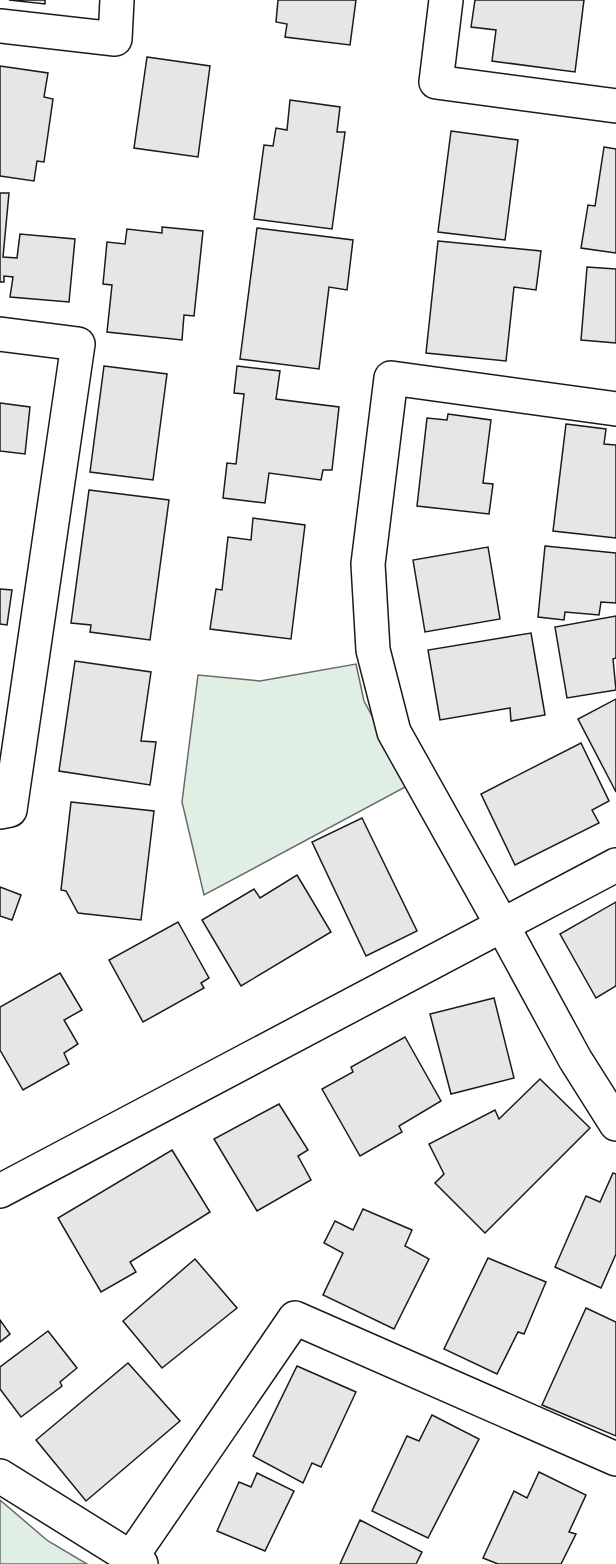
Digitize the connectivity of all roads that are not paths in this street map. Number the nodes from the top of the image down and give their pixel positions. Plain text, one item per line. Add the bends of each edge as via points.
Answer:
1 (117, 0) edge
2 (446, 0) edge
3 (0, 26) edge
4 (616, 106) edge
5 (0, 334) edge
6 (616, 409) edge
7 (0, 812) edge
8 (616, 865) edge
9 (502, 925) junction
10 (616, 1124) edge
11 (0, 1191) edge
12 (616, 1459) edge
13 (0, 1476) edge
14 (136, 1561) edge

1 - 3 street via 115,39
2 - 4 street via 436,82
5 - 7 street via 78,344 10,810
6 - 9 street via 391,378 368,564 373,650 394,732
8 - 9 street
9 - 10 street via 575,1059
9 - 11 street
12 - 14 street via 296,1318
13 - 14 street

